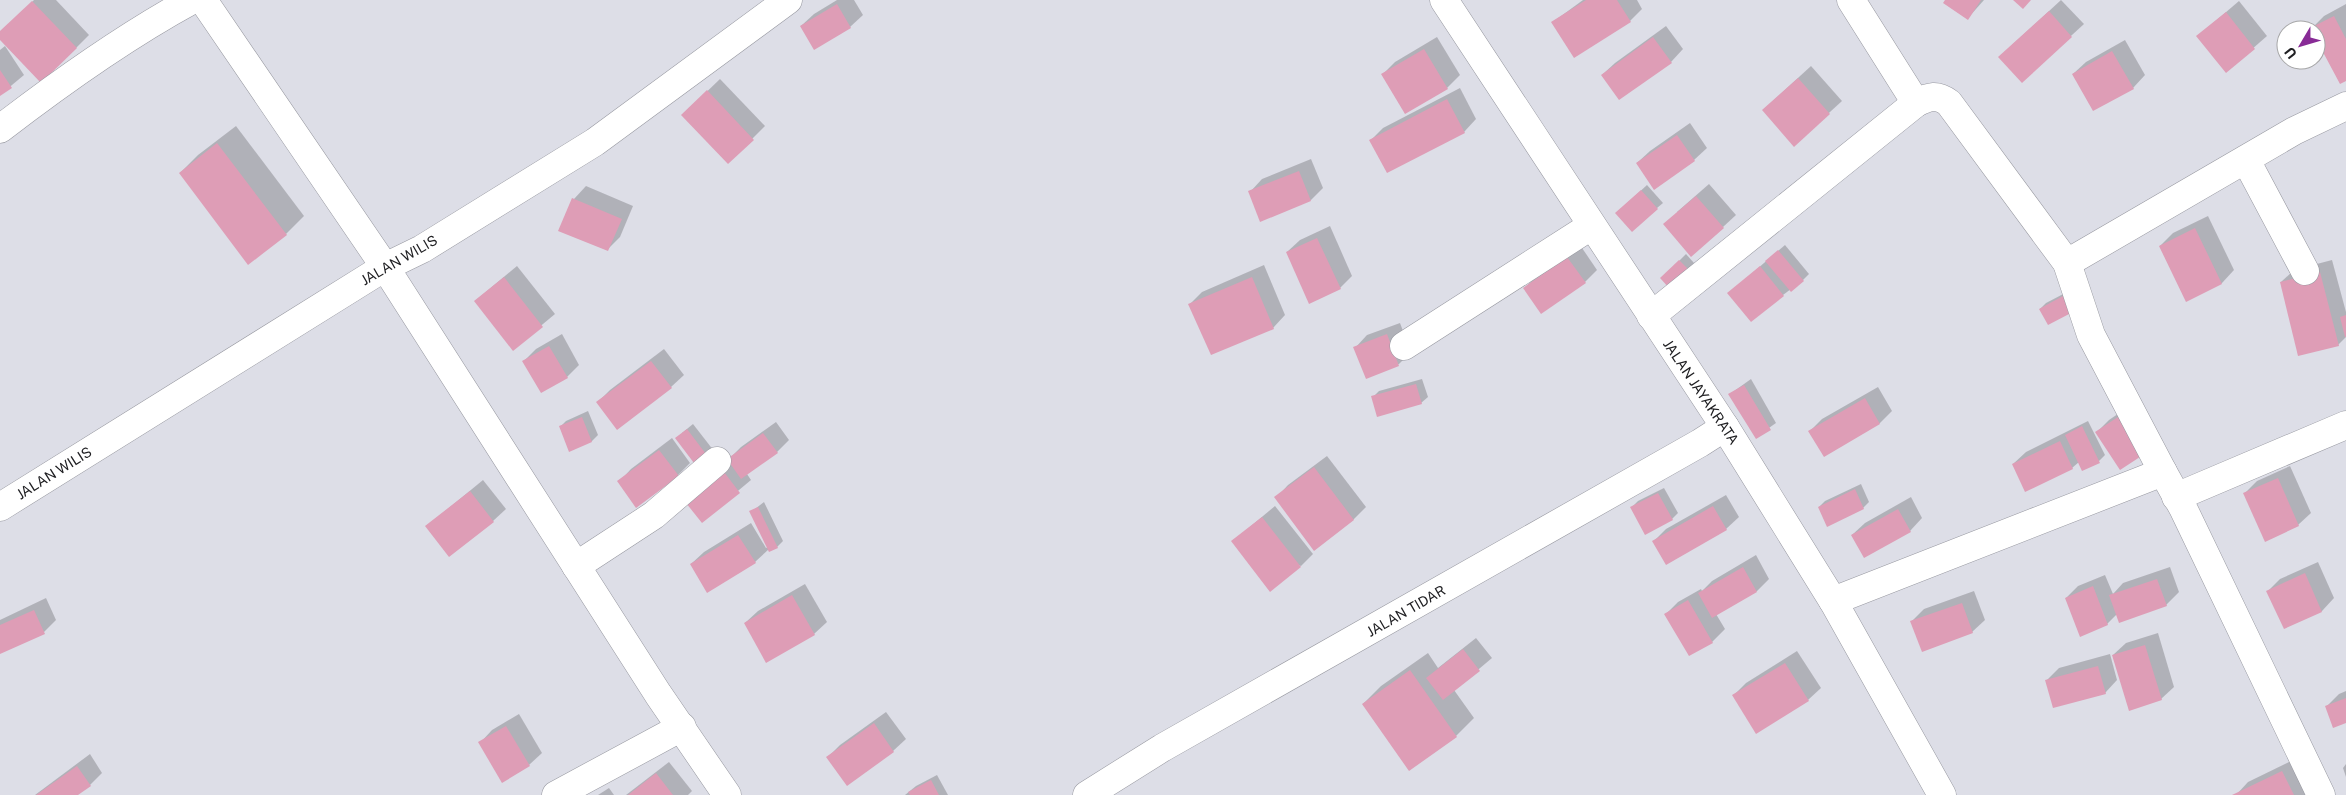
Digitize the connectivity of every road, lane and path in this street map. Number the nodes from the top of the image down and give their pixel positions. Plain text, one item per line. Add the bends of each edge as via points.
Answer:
1 (192, 0) edge
2 (203, 0) edge
3 (788, 0) edge
4 (1444, 0) edge
5 (1851, 0) edge
6 (1916, 103) junction
7 (2346, 106) edge
8 (0, 129) edge
9 (2246, 160) junction
10 (1591, 226) junction
11 (2067, 263) junction
12 (385, 267) junction
13 (2305, 271) dead end
14 (1651, 316) junction
15 (1404, 346) dead end
16 (2346, 425) edge
17 (1726, 427) junction
18 (717, 461) dead end
19 (2163, 472) junction
20 (2176, 497) junction
21 (0, 506) edge
22 (576, 566) junction
23 (1832, 601) junction
24 (682, 727) junction
25 (556, 795) edge
26 (727, 795) edge
27 (1086, 795) edge
28 (1942, 795) edge
29 (2321, 795) edge

1 - 8 street via 147,24
2 - 12 street
3 - 12 street, JALAN WILIS via 595,142 422,249
4 - 10 street, JALAN JAYAKRATA
5 - 6 street
6 - 11 street via 1934,96 1949,104
6 - 14 street
7 - 9 street
9 - 11 street
9 - 13 street
10 - 14 street, JALAN JAYAKRATA
10 - 15 street
11 - 19 street via 2091,335 2107,370
12 - 21 street, JALAN WILIS
12 - 22 street
14 - 17 street, JALAN JAYAKRATA
16 - 20 street
17 - 23 street, JALAN JAYAKRATA
17 - 27 street, JALAN TIDAR via 1171,743
18 - 22 street via 654,515
19 - 20 street
19 - 23 street
20 - 29 street
22 - 24 street
23 - 28 street, JALAN JAYAKRATA
24 - 25 street
24 - 26 street

